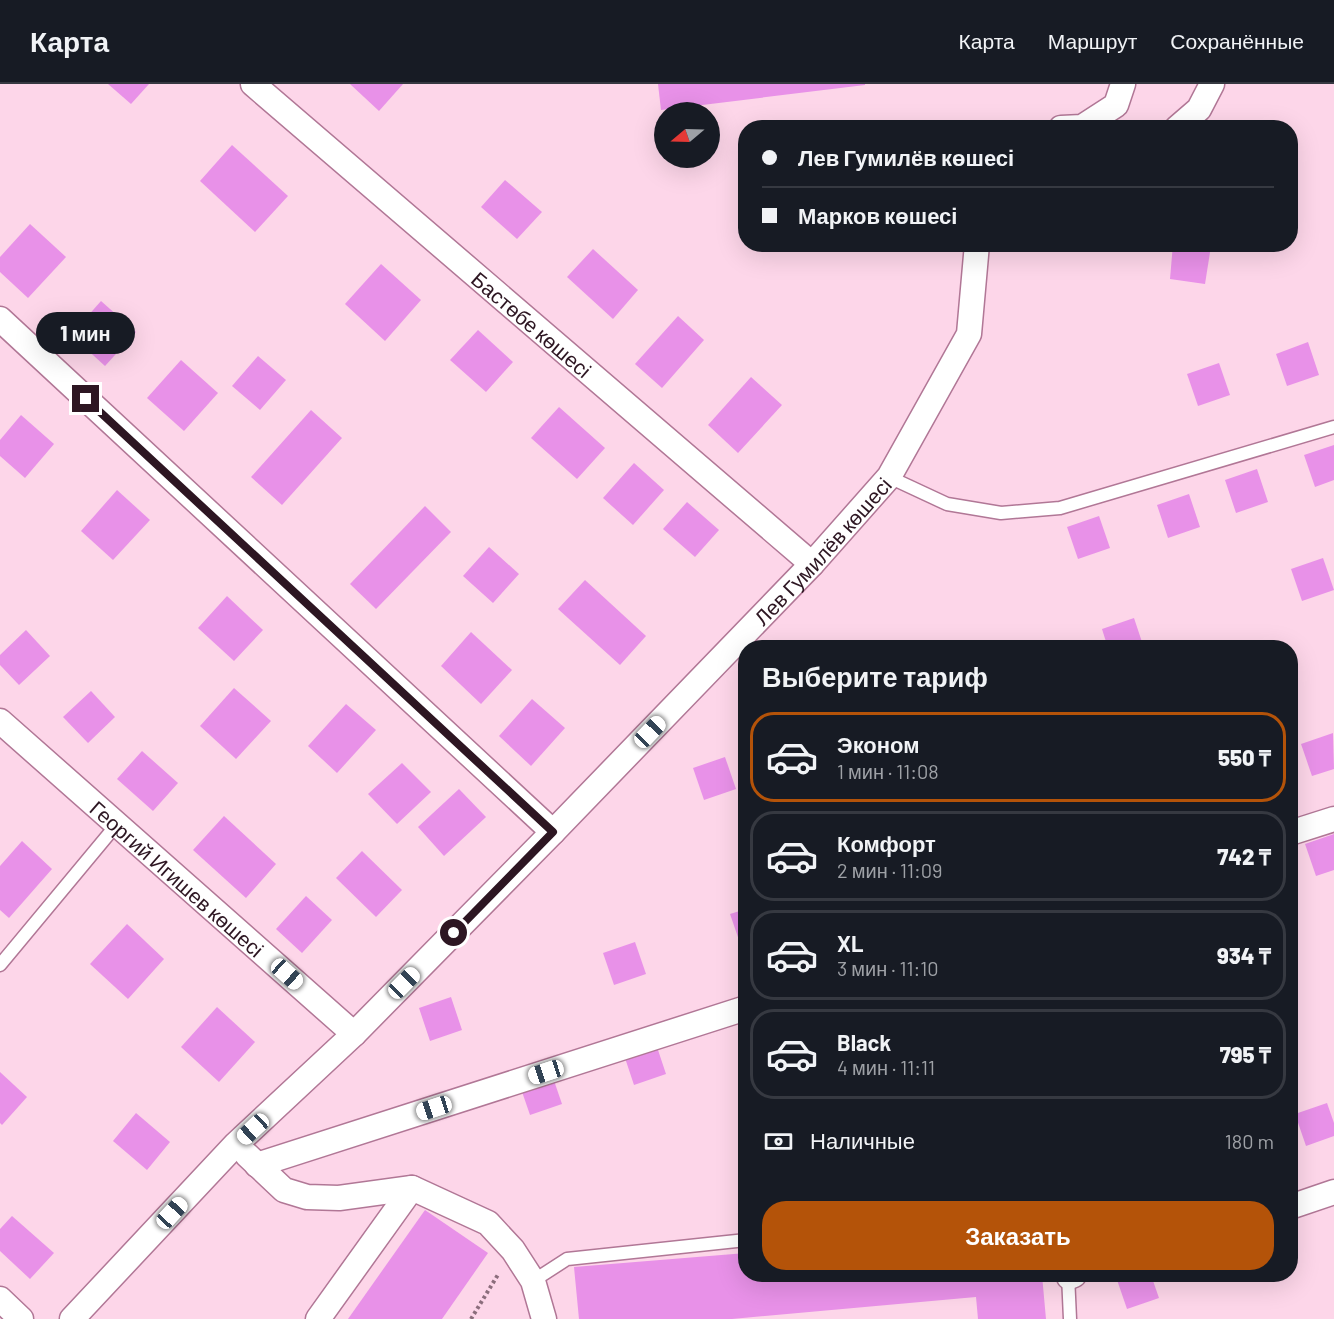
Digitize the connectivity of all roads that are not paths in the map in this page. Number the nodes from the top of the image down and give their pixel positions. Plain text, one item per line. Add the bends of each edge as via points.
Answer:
1 (253, 84) edge
2 (1123, 84) edge
3 (1212, 84) edge
4 (1094, 120) edge
5 (1186, 120) edge
6 (976, 252) edge
7 (0, 319) edge
8 (1334, 427) edge
9 (889, 477) junction
10 (812, 564) junction
11 (739, 640) edge
12 (738, 641) edge
13 (0, 721) edge
14 (1334, 819) edge
15 (118, 823) junction
16 (1298, 830) edge
17 (553, 832) junction
18 (0, 964) edge
19 (738, 1011) edge
20 (354, 1034) junction
21 (237, 1144) junction
22 (257, 1165) junction
23 (412, 1188) junction
24 (1334, 1191) edge
25 (1298, 1204) edge
26 (738, 1241) edge
27 (534, 1281) junction
28 (1070, 1282) edge
29 (0, 1299) edge
30 (21, 1319) edge
31 (72, 1319) edge
32 (318, 1319) edge
33 (544, 1319) edge
34 (1070, 1319) edge

1 - 10 street, Бастөбе көшесі
2 - 4 street via 1116,105
3 - 5 street via 1198,110
6 - 9 street, Лев Гумилёв көшесі via 969,334
7 - 17 street
8 - 9 lane via 1060,508 1001,513 947,504
9 - 10 street, Лев Гумилёв көшесі
10 - 11 street, Лев Гумилёв көшесі
12 - 17 street, Лев Гумилёв көшесі
13 - 15 street, Георгий Игишев көшесі
14 - 16 street
15 - 18 lane
15 - 20 street, Георгий Игишев көшесі
17 - 20 street, Лев Гумилёв көшесі
19 - 22 street
20 - 21 street, Лев Гумилёв көшесі
21 - 22 street
21 - 31 street, Лев Гумилёв көшесі
22 - 23 street via 284,1191 307,1197 339,1198
23 - 27 street via 488,1223
23 - 32 street
24 - 25 street
26 - 27 lane via 567,1259
27 - 33 street
28 - 34 lane
29 - 30 street

